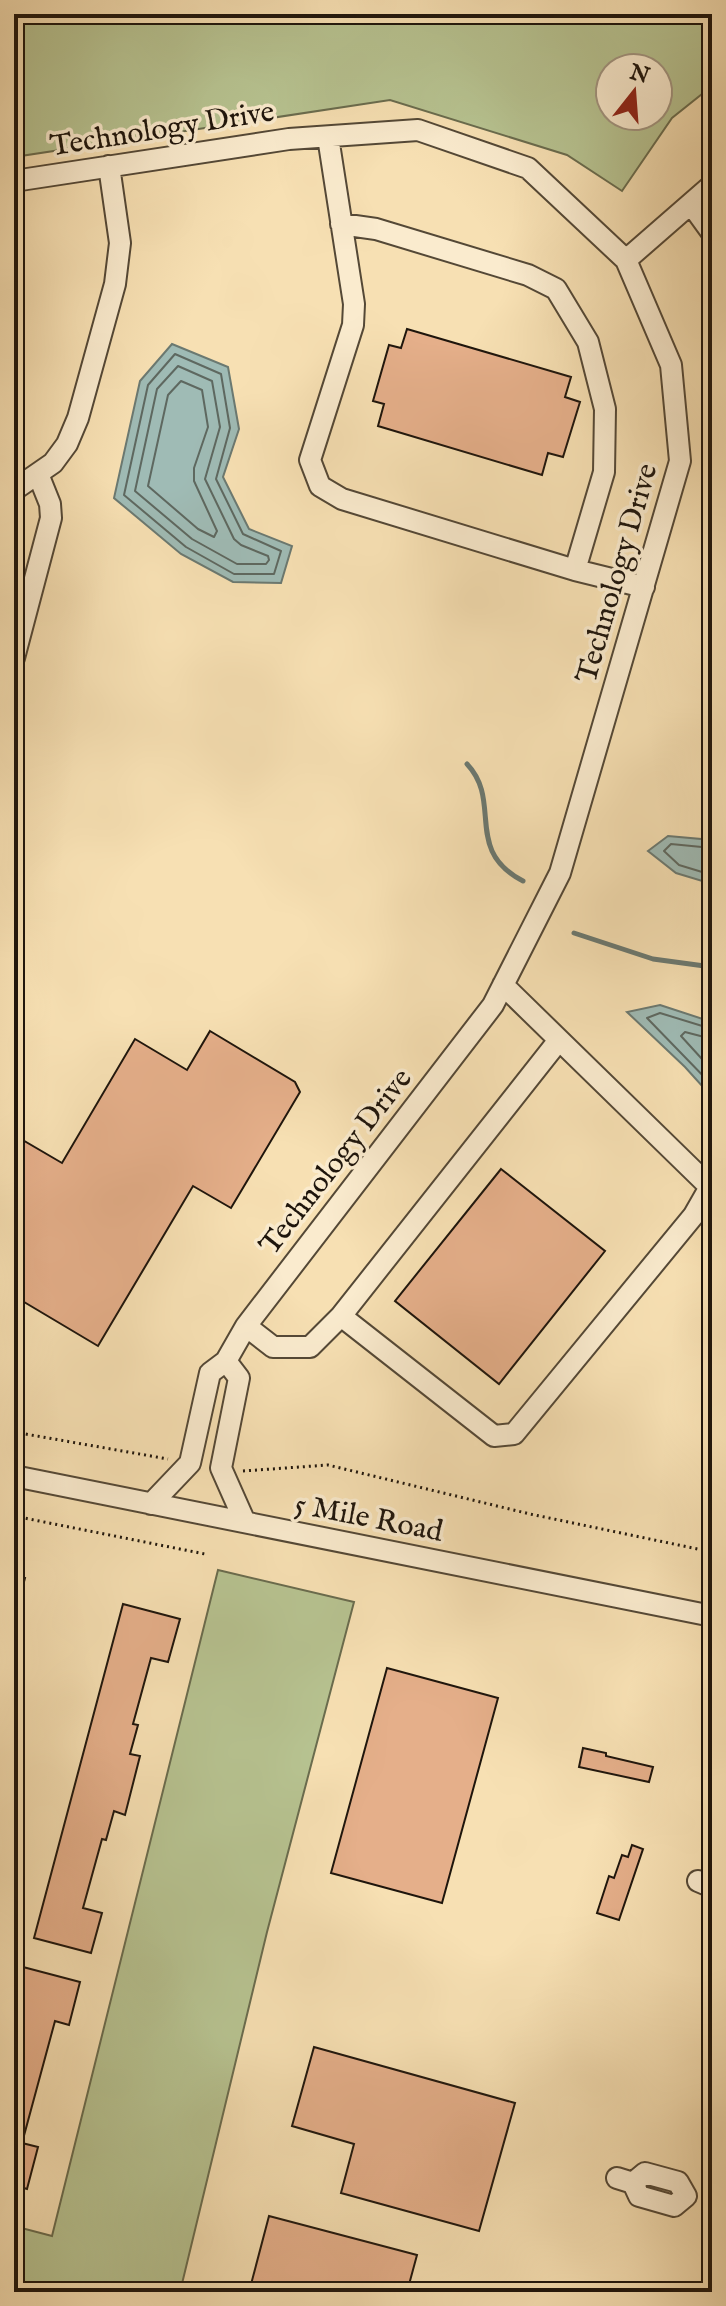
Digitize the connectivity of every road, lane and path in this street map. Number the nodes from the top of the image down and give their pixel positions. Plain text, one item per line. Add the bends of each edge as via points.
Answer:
1 (328, 137) junction
2 (109, 166) junction
3 (14, 181) edge
4 (712, 185) edge
5 (691, 204) junction
6 (341, 224) junction
7 (712, 233) edge
8 (626, 260) junction
9 (38, 474) junction
10 (14, 490) edge
11 (575, 570) junction
12 (644, 587) junction
13 (22, 601) edge
14 (14, 658) edge
15 (503, 985) junction
16 (559, 1040) junction
17 (341, 1316) junction
18 (246, 1326) junction
19 (226, 1361) junction
20 (14, 1432) edge
21 (190, 1463) junction
22 (221, 1468) junction
23 (14, 1476) edge
24 (151, 1504) junction
25 (14, 1516) edge
26 (245, 1522) junction
27 (712, 1552) edge
28 (205, 1554) dead end
29 (712, 1616) edge
30 (625, 2181) dead end
31 (692, 2197) dead end

1 - 2 street, Technology Drive
1 - 6 street
1 - 8 street, Technology Drive via 418,130 528,168
2 - 3 street, Technology Drive
2 - 9 street via 120,243 115,284 78,418 67,444
4 - 5 street
5 - 7 street
5 - 8 street
6 - 11 street via 376,229 528,275 556,289 588,342 605,409 604,472
6 - 11 street via 353,325 310,460 320,486 342,499
8 - 12 street, Technology Drive via 671,365 680,461
9 - 10 street
9 - 13 street via 51,518
11 - 12 street
12 - 15 street, Technology Drive via 560,873
13 - 14 street
15 - 16 street
15 - 18 street, Technology Drive via 493,1005
16 - 17 street
16 - 17 street via 710,1187 694,1215 514,1434 494,1436
17 - 18 street via 310,1347 273,1347
18 - 19 street, Technology Drive
19 - 21 street, Technology Drive via 210,1373
19 - 22 street via 239,1378
20 - 21 path
21 - 24 street
22 - 26 street
22 - 27 path via 250,1472 328,1465
23 - 24 street, 5 Mile Road
24 - 26 street, 5 Mile Road
25 - 28 path
26 - 29 street, 5 Mile Road
30 - 31 street via 639,2196 674,2206

